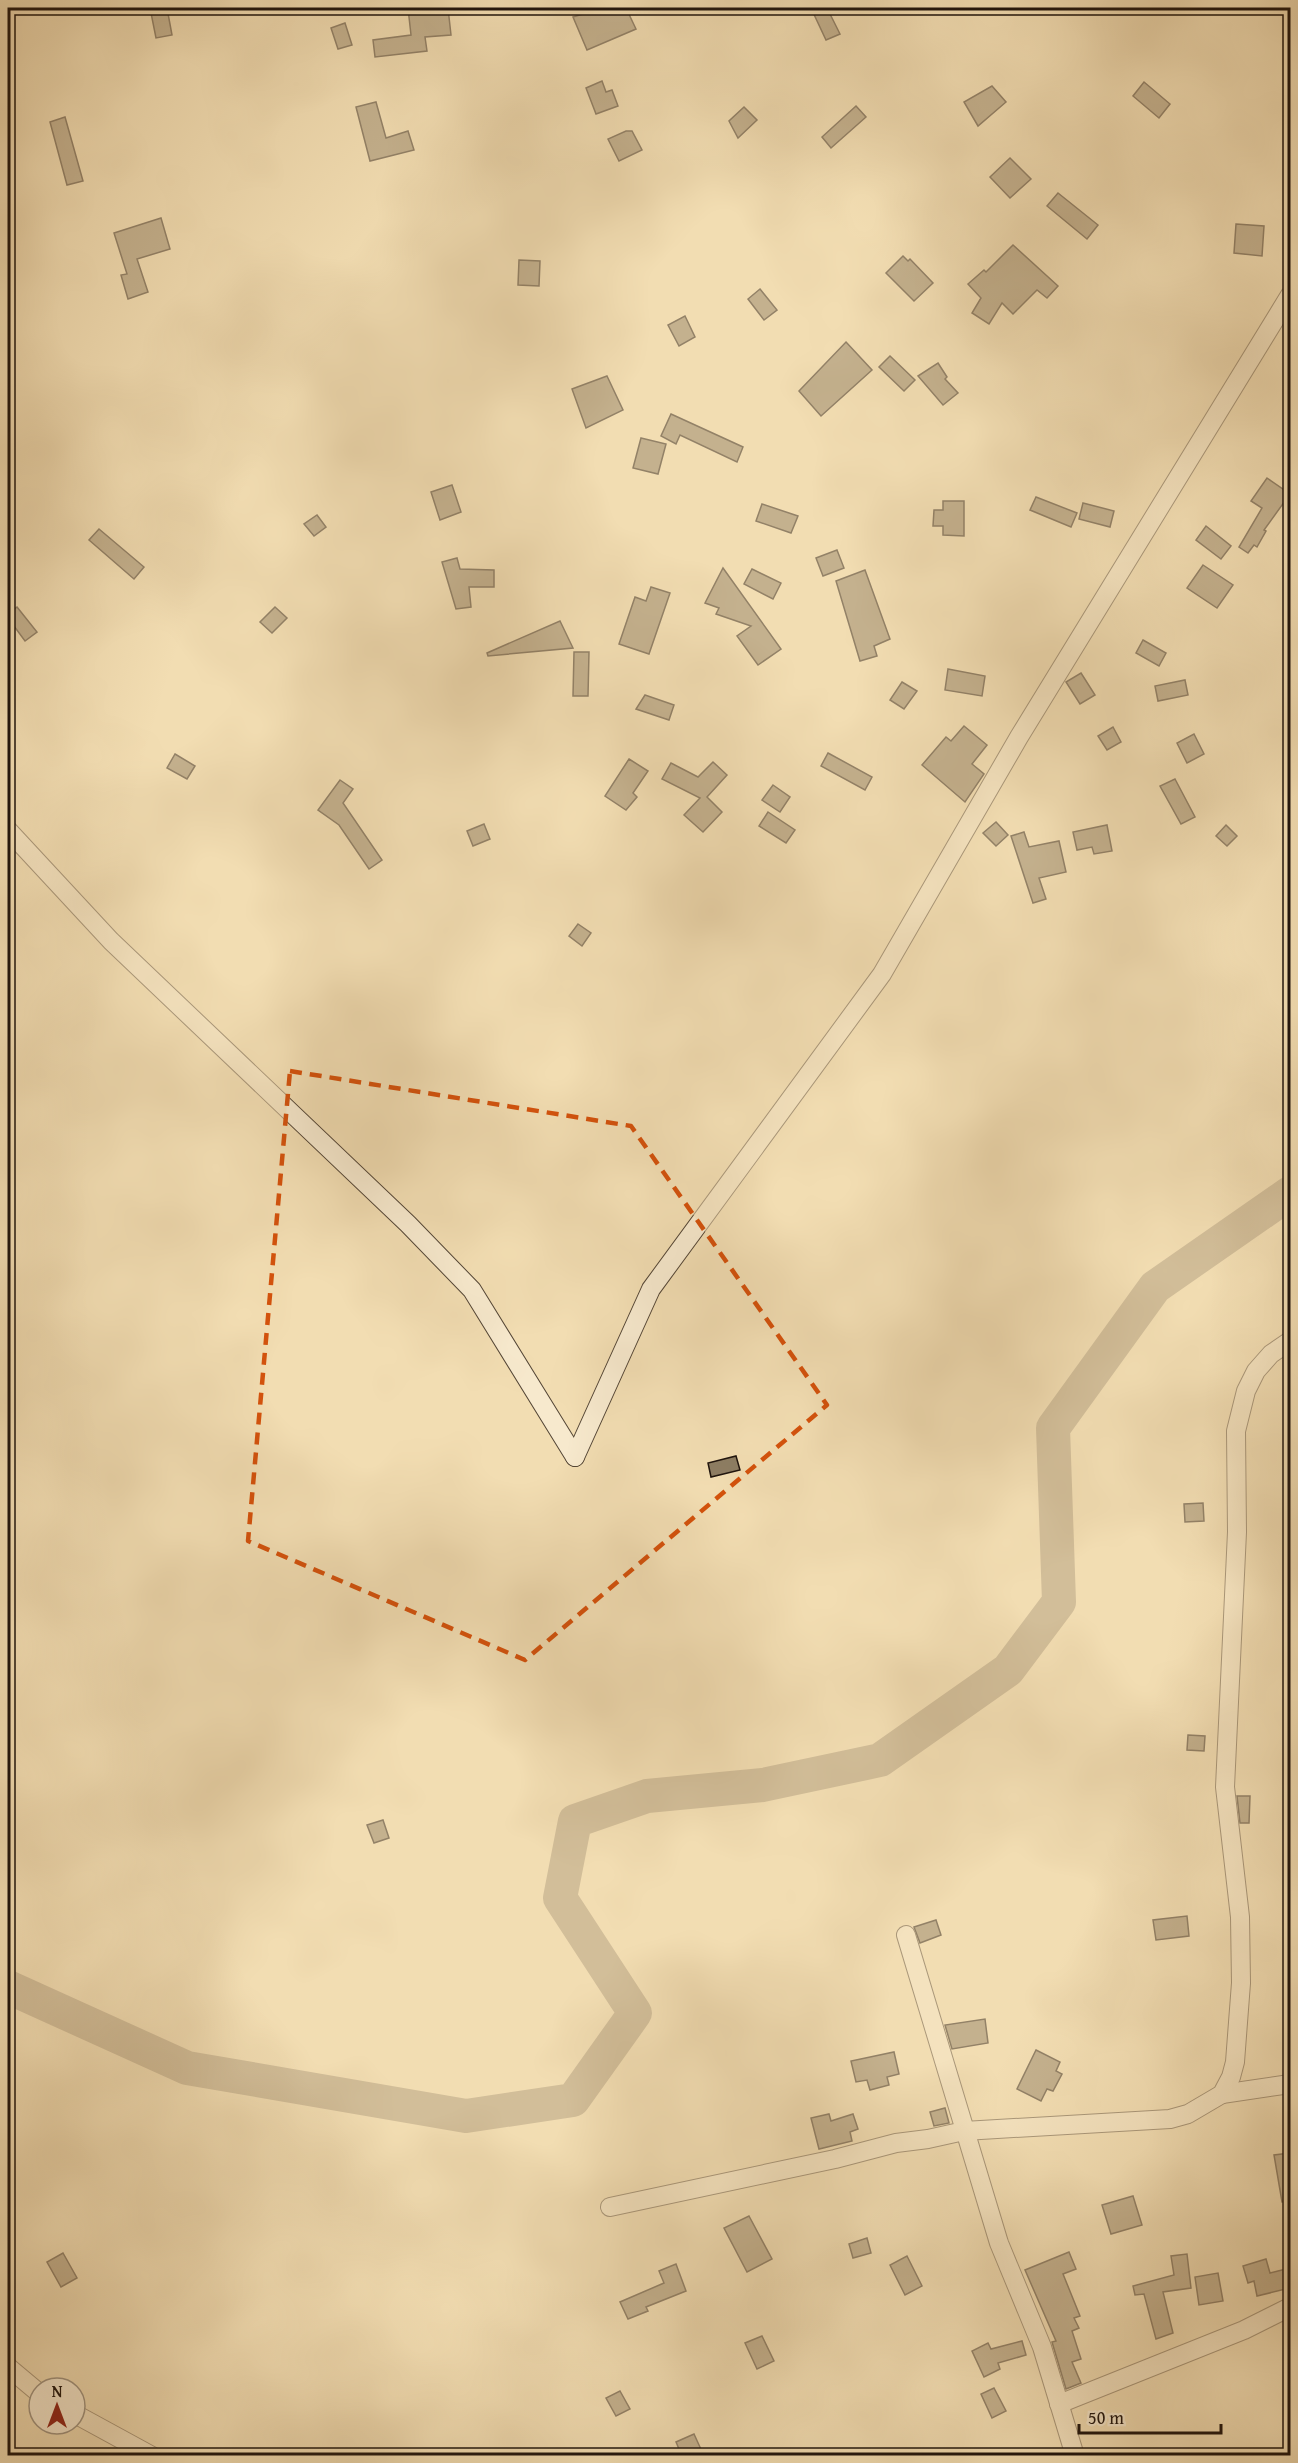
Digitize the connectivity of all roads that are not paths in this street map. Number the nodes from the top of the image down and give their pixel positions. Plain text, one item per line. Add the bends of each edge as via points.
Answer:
1 (1290, 295) edge
2 (8, 830) edge
3 (1290, 1341) edge
4 (906, 1935) dead end
5 (1290, 2084) edge
6 (1222, 2094) junction
7 (964, 2131) junction
8 (609, 2207) dead end
9 (1290, 2307) edge
10 (8, 2367) edge
11 (27, 2383) edge
12 (1059, 2404) junction
13 (87, 2421) edge
14 (152, 2456) edge
15 (1075, 2456) edge

1 - 2 street via 1019,737 882,974 651,1289 575,1457 472,1290 111,941
3 - 6 street via 1256,1371 1246,1391 1236,1431 1237,1532 1225,1787 1240,1917 1242,1983 1235,2062
4 - 7 street
5 - 6 street
6 - 7 street via 1188,2115 1170,2119
7 - 8 street
7 - 12 street via 999,2242 1042,2347
9 - 12 street via 1244,2330
10 - 11 street
12 - 15 street
13 - 14 street

